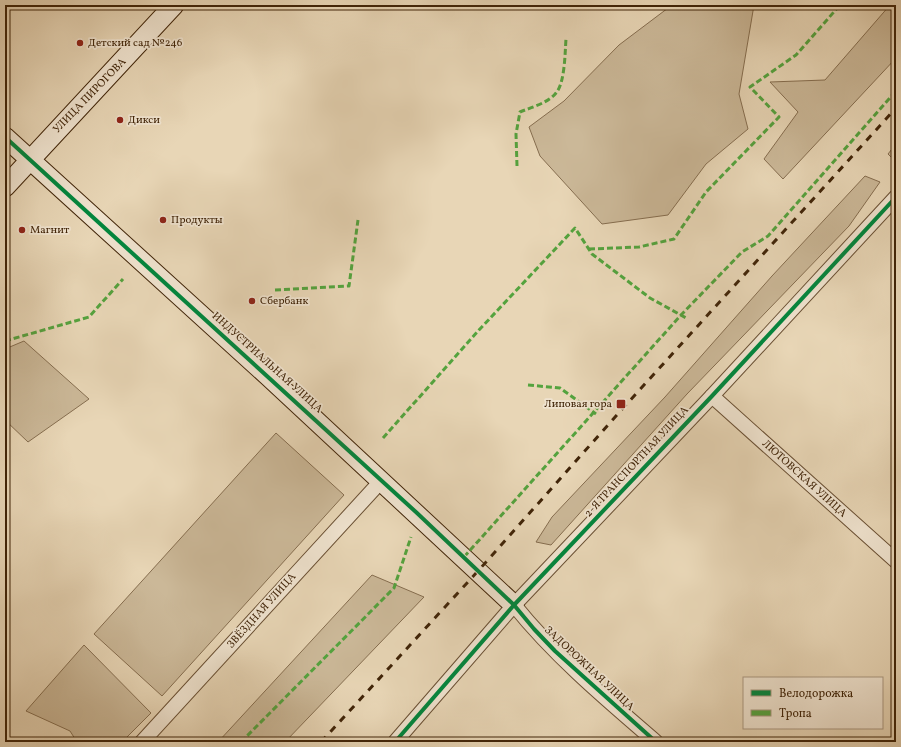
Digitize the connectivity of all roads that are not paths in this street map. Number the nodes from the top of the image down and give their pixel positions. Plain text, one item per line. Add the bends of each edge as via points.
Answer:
1 (174, 5) edge
2 (5, 137) edge
3 (31, 160) junction
4 (5, 186) edge
5 (896, 197) edge
6 (712, 396) junction
7 (382, 480) junction
8 (896, 561) edge
9 (514, 605) junction
10 (142, 742) edge
11 (395, 742) edge
12 (656, 742) edge

1 - 3 street, УЛИЦА ПИРОГОВА
2 - 3 street, ИНДУСТРИАЛЬНАЯ УЛИЦА
3 - 4 street, УЛИЦА ПИРОГОВА
3 - 7 street, ИНДУСТРИАЛЬНАЯ УЛИЦА
5 - 6 street, 2-Я ТРАНСПОРТНАЯ УЛИЦА
6 - 8 street, ЛЮТОВСКАЯ УЛИЦА
6 - 9 street, 2-Я ТРАНСПОРТНАЯ УЛИЦА
7 - 9 street, ИНДУСТРИАЛЬНАЯ УЛИЦА
7 - 10 street, ЗВЁЗДНАЯ УЛИЦА
9 - 11 street, 2-Я ТРАНСПОРТНАЯ УЛИЦА
9 - 12 street, ЗАДОРОЖНАЯ УЛИЦА via 555,651

